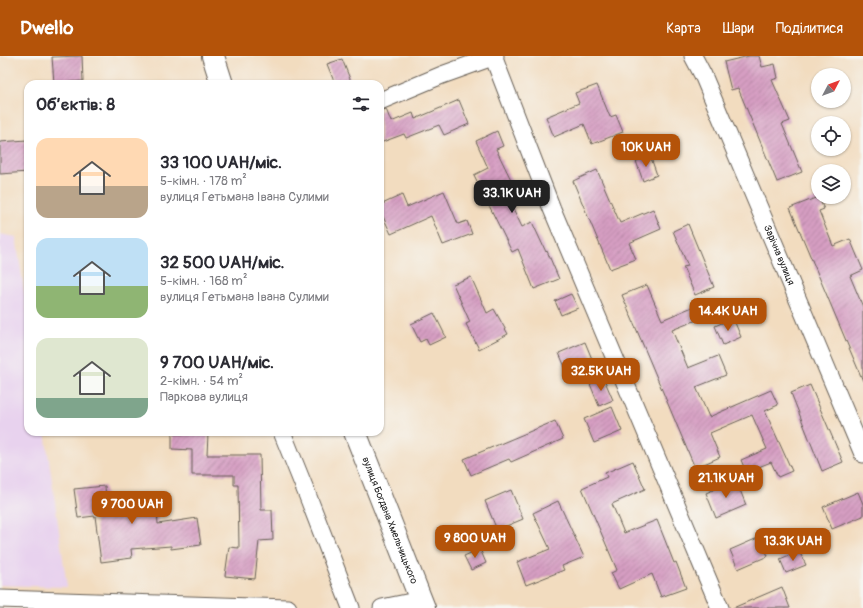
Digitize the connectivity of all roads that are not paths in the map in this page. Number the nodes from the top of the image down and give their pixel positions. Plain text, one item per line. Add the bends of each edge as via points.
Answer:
1 (213, 56) edge
2 (494, 56) edge
3 (693, 56) edge
4 (221, 80) edge
5 (384, 99) edge
6 (284, 436) edge
7 (357, 436) edge
8 (863, 454) edge
9 (0, 599) edge
10 (56, 604) edge
11 (423, 604) edge
12 (288, 608) edge
13 (351, 608) edge
14 (382, 608) edge
15 (720, 608) edge

1 - 4 main road
2 - 5 street
2 - 15 street via 552,209
3 - 8 street, Зарічна вулиця
6 - 13 street
7 - 11 main road, вулиця Богдана Хмельницького
9 - 10 street
10 - 12 street
11 - 14 street

